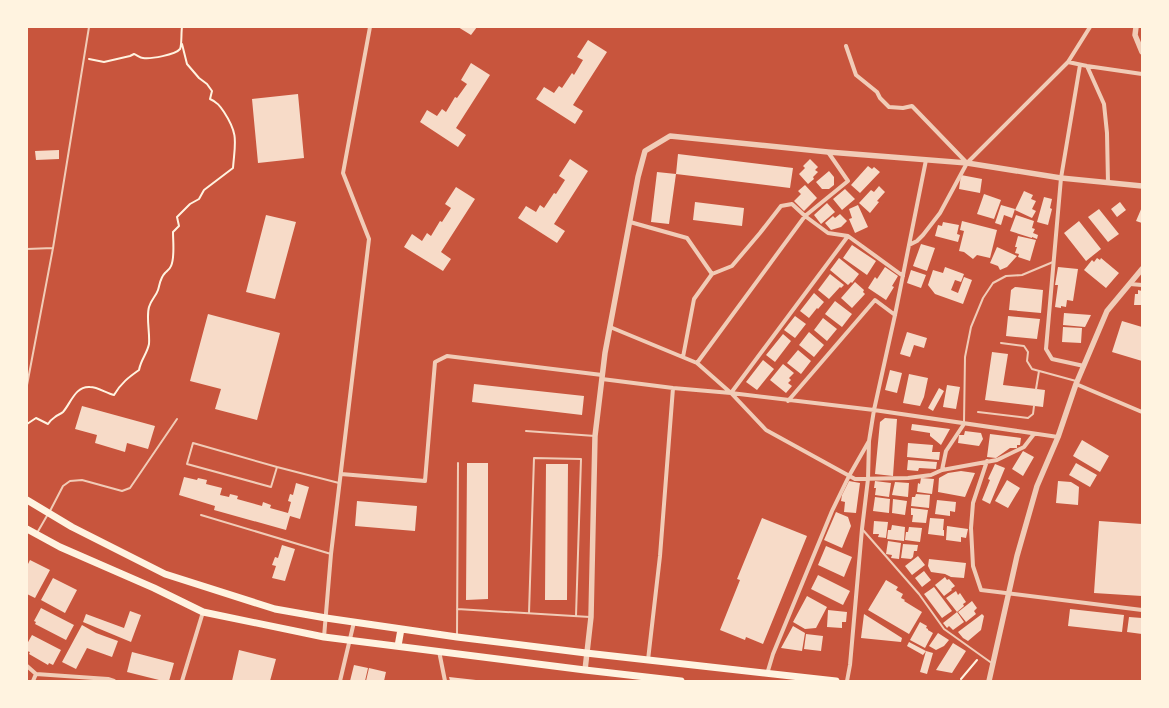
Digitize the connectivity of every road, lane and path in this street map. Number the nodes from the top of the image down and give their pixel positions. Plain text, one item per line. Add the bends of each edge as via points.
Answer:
1 (89, 27) edge
2 (182, 27) edge
3 (370, 27) edge
4 (1090, 27) edge
5 (1136, 27) edge
6 (182, 44) junction
7 (846, 46) dead end
8 (1142, 52) edge
9 (84, 58) junction
10 (1068, 62) junction
11 (1080, 65) junction
12 (1087, 66) junction
13 (1142, 74) edge
14 (828, 152) junction
15 (926, 160) junction
16 (967, 163) junction
17 (1061, 178) junction
18 (1108, 183) junction
19 (1142, 186) edge
20 (805, 216) junction
21 (630, 222) junction
22 (848, 236) junction
23 (908, 245) junction
24 (53, 248) junction
25 (27, 249) edge
26 (1053, 262) junction
27 (1142, 269) edge
28 (712, 274) junction
29 (903, 276) junction
30 (1130, 284) junction
31 (1142, 285) edge
32 (896, 315) junction
33 (610, 327) junction
34 (1001, 343) dead end
35 (683, 357) junction
36 (697, 363) junction
37 (1084, 366) junction
38 (1039, 371) junction
39 (602, 377) junction
40 (1077, 383) junction
41 (27, 384) edge
42 (673, 388) junction
43 (1036, 389) dead end
44 (731, 393) junction
45 (788, 401) junction
46 (1034, 406) dead end
47 (874, 410) junction
48 (978, 412) dead end
49 (1142, 412) edge
50 (177, 419) dead end
51 (27, 424) edge
52 (964, 424) junction
53 (526, 431) dead end
54 (1034, 434) junction
55 (596, 436) junction
56 (1058, 437) junction
57 (869, 441) junction
58 (986, 461) junction
59 (458, 463) dead end
60 (277, 468) junction
61 (942, 470) junction
62 (341, 474) junction
63 (849, 476) junction
64 (868, 479) junction
65 (340, 483) junction
66 (27, 500) edge
67 (49, 513) junction
68 (201, 515) dead end
69 (27, 529) edge
70 (862, 529) junction
71 (36, 534) junction
72 (331, 554) junction
73 (1008, 593) junction
74 (457, 609) junction
75 (1142, 610) edge
76 (203, 612) junction
77 (529, 613) junction
78 (576, 616) junction
79 (591, 617) junction
80 (326, 618) junction
81 (354, 622) junction
82 (401, 629) junction
83 (324, 637) junction
84 (457, 637) junction
85 (351, 640) junction
86 (398, 646) junction
87 (976, 651) junction
88 (438, 652) junction
89 (586, 653) junction
90 (648, 660) junction
91 (993, 664) junction
92 (27, 666) edge
93 (585, 670) junction
94 (36, 674) junction
95 (767, 674) junction
96 (961, 679) dead end
97 (107, 680) edge
98 (658, 680) edge
99 (33, 681) edge
100 (114, 681) edge
101 (182, 681) edge
102 (340, 681) edge
103 (446, 681) edge
104 (681, 681) edge
105 (836, 681) edge
106 (847, 681) edge
107 (989, 681) edge

1 - 9 lane
2 - 6 path
3 - 62 street via 343,173 369,239
4 - 10 street
5 - 8 street
6 - 9 path via 179,50 170,55 143,58 134,54 104,62
6 - 51 path via 187,64 207,84 212,91 210,99 216,101 231,123 236,140 233,168 204,190 199,200 190,204 177,217 179,226 173,232 171,267 164,273 148,309 148,346 139,370 119,386 114,395 89,387 80,390 63,412 48,424 36,418
7 - 16 street via 856,75 877,92 889,107 912,106
9 - 24 lane
10 - 11 street
10 - 16 street
11 - 12 street
11 - 17 street
12 - 13 street
12 - 18 street via 1104,104
14 - 15 street
14 - 20 street via 848,181
14 - 21 street via 670,136 645,151
15 - 16 street
15 - 23 street
16 - 17 street
16 - 23 street via 940,213 923,235
17 - 18 street
17 - 26 street
18 - 19 street
20 - 22 street via 828,233
20 - 28 street via 792,204 781,206 732,266
20 - 36 street
21 - 28 street via 687,238
21 - 33 street
22 - 29 street
22 - 44 street
23 - 29 street
24 - 25 lane
24 - 41 lane
26 - 37 street via 1046,349 1052,359
26 - 52 lane via 1022,276 1006,276 993,283 983,298 971,326 965,357
27 - 30 street
28 - 35 street via 694,299
29 - 32 street
30 - 31 street
30 - 37 street via 1107,311
32 - 45 street via 875,300
32 - 47 street
33 - 35 street
33 - 39 street
34 - 38 lane via 1024,346 1028,352 1027,362 1032,369
35 - 36 street
36 - 44 street
37 - 40 street
38 - 40 lane
38 - 43 lane
39 - 42 street
39 - 55 street
39 - 62 street via 447,356 435,362 425,481
40 - 49 street
40 - 56 street
42 - 44 street
42 - 90 street via 660,556
44 - 45 street
44 - 63 street via 766,430
45 - 47 street
46 - 48 lane via 1033,414 1028,418
47 - 52 street
47 - 57 street
50 - 67 lane via 130,488 122,491 82,480 70,481 63,486
52 - 54 street
52 - 61 street via 946,451
53 - 55 lane
54 - 56 street
54 - 58 street via 1024,447 997,460
55 - 79 street
56 - 73 street via 1037,486
57 - 63 street
57 - 64 street
58 - 61 street
58 - 73 street via 973,503 973,566 981,590
59 - 74 lane
60 - 60 lane via 193,443 187,464 271,487
60 - 65 lane
61 - 64 street via 930,475 908,478
62 - 65 street
63 - 64 street via 855,479
63 - 95 street via 815,552
64 - 70 street
65 - 72 street
66 - 67 main road
67 - 71 lane
67 - 80 main road via 165,574 275,609
68 - 72 lane
69 - 71 main road
70 - 87 lane via 919,594 944,629
70 - 106 street
71 - 76 main road
72 - 80 street
73 - 75 street
73 - 91 street
74 - 77 lane
74 - 84 lane
76 - 83 main road
76 - 101 street
77 - 78 lane
77 - 78 lane via 534,458 580,459
78 - 79 lane
79 - 89 street
80 - 81 main road
80 - 83 street
81 - 82 main road
81 - 85 street
82 - 84 main road
82 - 86 main road
83 - 85 main road
84 - 89 main road
85 - 86 main road
85 - 102 street
86 - 88 main road
87 - 91 lane
87 - 96 path via 977,660
88 - 93 main road
88 - 103 street
89 - 90 main road
89 - 93 street
90 - 95 main road
91 - 107 street
92 - 94 street
93 - 98 main road
94 - 97 street
94 - 99 street
95 - 105 main road
97 - 100 street
98 - 104 main road

